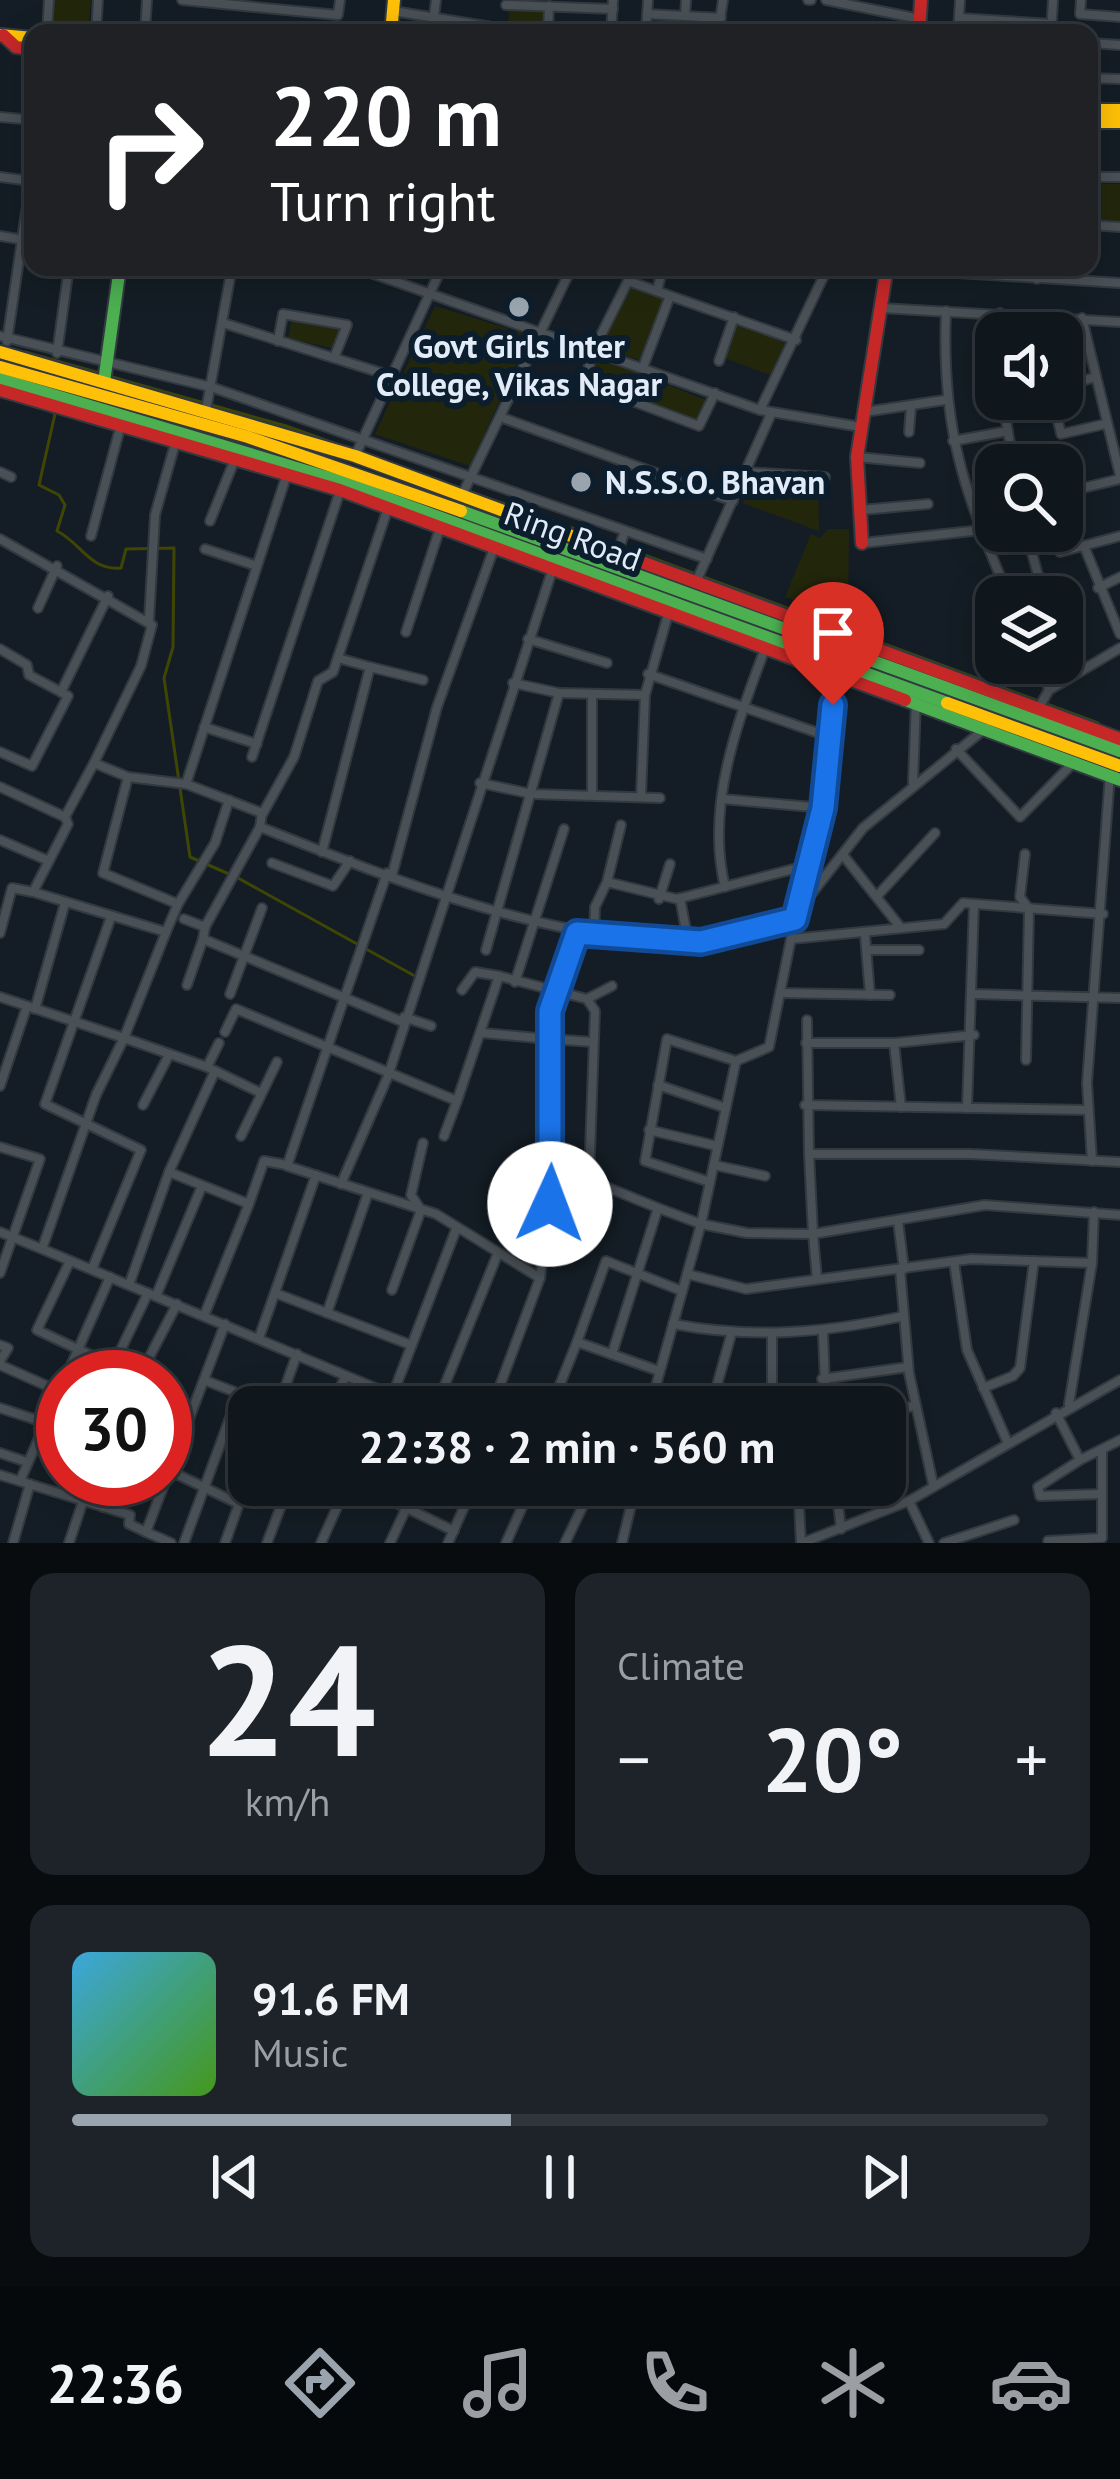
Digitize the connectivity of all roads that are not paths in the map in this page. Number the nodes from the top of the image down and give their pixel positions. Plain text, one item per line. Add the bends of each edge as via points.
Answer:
1 (182, 0) edge
2 (340, 0) edge
3 (436, 0) edge
4 (648, 0) edge
5 (686, 0) edge
6 (723, 0) edge
7 (826, 0) edge
8 (960, 0) edge
9 (1081, 0) edge
10 (507, 2) edge
11 (613, 4) edge
12 (394, 5) edge
13 (549, 6) junction
14 (647, 14) junction
15 (685, 16) junction
16 (1120, 16) edge
17 (434, 17) junction
18 (721, 18) junction
19 (959, 18) junction
20 (433, 24) edge
21 (458, 24) edge
22 (548, 24) edge
23 (646, 24) edge
24 (720, 24) edge
25 (912, 24) edge
26 (959, 24) edge
27 (999, 24) edge
28 (0, 236) edge
29 (24, 240) joint
30 (68, 276) edge
31 (118, 276) edge
32 (231, 276) edge
33 (390, 276) edge
34 (438, 276) edge
35 (568, 276) edge
36 (661, 276) edge
37 (824, 276) edge
38 (886, 276) edge
39 (1014, 276) edge
40 (1037, 276) edge
41 (1037, 279) junction
42 (1120, 283) edge
43 (657, 291) junction
44 (430, 293) junction
45 (670, 296) junction
46 (881, 308) junction
47 (946, 311) junction
48 (975, 312) edge
49 (734, 317) junction
50 (1083, 318) edge
51 (1083, 322) edge
52 (1120, 322) edge
53 (223, 323) junction
54 (542, 331) junction
55 (4, 337) edge
56 (796, 340) junction
57 (278, 341) junction
58 (593, 349) junction
59 (57, 353) junction
60 (2, 358) edge
61 (334, 358) junction
62 (719, 361) dead end
63 (643, 367) junction
64 (105, 373) junction
65 (392, 376) junction
66 (1096, 377) junction
67 (0, 379) edge
68 (1083, 380) edge
69 (210, 389) junction
70 (0, 390) edge
71 (715, 393) junction
72 (946, 400) junction
73 (206, 407) junction
74 (910, 407) junction
75 (760, 410) junction
76 (771, 413) junction
77 (503, 418) junction
78 (123, 419) junction
79 (863, 420) junction
80 (1006, 420) edge
81 (1058, 420) edge
82 (1105, 424) junction
83 (1008, 431) junction
84 (909, 432) dead end
85 (177, 435) junction
86 (953, 441) junction
87 (1010, 444) edge
88 (358, 449) junction
89 (236, 457) junction
90 (857, 457) junction
91 (920, 464) dead end
92 (0, 472) edge
93 (287, 472) junction
94 (746, 472) junction
95 (475, 475) junction
96 (11, 477) dead end
97 (825, 477) dead end
98 (1120, 477) edge
99 (342, 486) junction
100 (1083, 487) edge
101 (462, 494) junction
102 (733, 501) junction
103 (928, 504) dead end
104 (388, 508) junction
105 (862, 510) junction
106 (975, 514) edge
107 (210, 521) dead end
108 (442, 522) junction
109 (975, 531) edge
110 (624, 534) junction
111 (91, 536) dead end
112 (1120, 536) edge
113 (0, 539) edge
114 (862, 543) joint
115 (1084, 546) joint
116 (495, 547) junction
117 (205, 549) dead end
118 (617, 556) junction
119 (707, 559) junction
120 (254, 565) junction
121 (57, 566) junction
122 (553, 568) junction
123 (698, 577) junction
124 (1120, 577) edge
125 (1098, 588) junction
126 (108, 596) junction
127 (38, 608) dead end
128 (669, 609) junction
129 (149, 620) junction
130 (406, 632) dead end
131 (1120, 634) edge
132 (528, 639) junction
133 (767, 644) junction
134 (1120, 647) edge
135 (0, 649) edge
136 (338, 658) junction
137 (607, 664) dead end
138 (370, 667) junction
139 (838, 671) junction
140 (648, 674) junction
141 (423, 680) dead end
142 (513, 683) junction
143 (1041, 684) edge
144 (61, 692) junction
145 (559, 693) junction
146 (645, 694) junction
147 (592, 695) junction
148 (916, 700) junction
149 (1043, 700) junction
150 (743, 706) junction
151 (988, 726) junction
152 (204, 727) junction
153 (830, 737) junction
154 (257, 744) junction
155 (956, 749) junction
156 (0, 752) edge
157 (252, 757) dead end
158 (1117, 758) edge
159 (1075, 761) junction
160 (94, 763) junction
161 (128, 777) junction
162 (480, 783) junction
163 (913, 783) junction
164 (186, 784) junction
165 (0, 787) edge
166 (532, 794) junction
167 (592, 795) junction
168 (640, 796) junction
169 (660, 798) dead end
170 (723, 799) junction
171 (229, 800) junction
172 (823, 808) junction
173 (262, 813) junction
174 (65, 817) junction
175 (621, 825) dead end
176 (260, 827) junction
177 (564, 829) dead end
178 (935, 833) dead end
179 (0, 840) edge
180 (322, 852) junction
181 (1025, 854) dead end
182 (843, 855) junction
183 (350, 860) junction
184 (49, 861) junction
185 (272, 863) dead end
186 (670, 864) dead end
187 (809, 865) junction
188 (390, 874) junction
189 (607, 882) junction
190 (725, 886) junction
191 (33, 892) junction
192 (445, 892) junction
193 (879, 894) junction
194 (680, 898) junction
195 (659, 899) junction
196 (65, 903) junction
197 (178, 904) junction
198 (974, 904) junction
199 (262, 908) dead end
200 (1029, 909) junction
201 (498, 910) junction
202 (797, 914) junction
203 (1103, 914) junction
204 (111, 916) junction
205 (184, 919) dead end
206 (536, 921) junction
207 (205, 927) junction
208 (901, 928) junction
209 (166, 932) junction
210 (0, 933) edge
211 (577, 933) junction
212 (594, 935) junction
213 (865, 935) junction
214 (203, 939) junction
215 (791, 939) junction
216 (688, 941) junction
217 (487, 950) dead end
218 (870, 950) junction
219 (919, 950) dead end
220 (242, 958) junction
221 (499, 976) junction
222 (515, 982) junction
223 (187, 985) dead end
224 (612, 986) dead end
225 (462, 990) dead end
226 (780, 993) junction
227 (230, 994) dead end
228 (974, 994) junction
229 (554, 995) junction
230 (870, 995) junction
231 (890, 995) dead end
232 (1029, 996) junction
233 (0, 997) edge
234 (1120, 998) edge
235 (587, 999) junction
236 (1094, 999) junction
237 (343, 1000) junction
238 (31, 1007) junction
239 (403, 1019) junction
240 (807, 1020) dead end
241 (77, 1023) junction
242 (430, 1026) dead end
243 (225, 1032) dead end
244 (483, 1033) junction
245 (974, 1035) junction
246 (124, 1038) junction
247 (549, 1039) junction
248 (219, 1042) dead end
249 (592, 1042) junction
250 (806, 1043) junction
251 (894, 1043) junction
252 (326, 1051) junction
253 (169, 1054) junction
254 (1026, 1060) dead end
255 (736, 1061) junction
256 (277, 1062) dead end
257 (211, 1069) junction
258 (1, 1074) edge
259 (388, 1076) junction
260 (658, 1085) junction
261 (0, 1086) edge
262 (261, 1093) junction
263 (457, 1101) junction
264 (143, 1105) dead end
265 (805, 1105) junction
266 (901, 1107) junction
267 (725, 1108) junction
268 (967, 1108) junction
269 (1088, 1110) junction
270 (86, 1125) junction
271 (649, 1130) junction
272 (241, 1136) dead end
273 (444, 1136) dead end
274 (423, 1143) dead end
275 (718, 1146) junction
276 (0, 1148) edge
277 (808, 1154) junction
278 (1092, 1161) junction
279 (1120, 1162) edge
280 (714, 1165) junction
281 (287, 1166) junction
282 (169, 1172) junction
283 (554, 1174) junction
284 (316, 1175) junction
285 (765, 1176) dead end
286 (589, 1180) junction
287 (710, 1182) junction
288 (341, 1184) junction
289 (202, 1186) junction
290 (368, 1193) junction
291 (249, 1204) junction
292 (502, 1208) dead end
293 (658, 1208) junction
294 (422, 1210) junction
295 (1094, 1212) junction
296 (1120, 1215) edge
297 (898, 1221) junction
298 (701, 1224) junction
299 (457, 1227) junction
300 (5, 1234) edge
301 (813, 1234) junction
302 (42, 1249) junction
303 (498, 1253) junction
304 (70, 1261) junction
305 (1034, 1261) junction
306 (953, 1262) junction
307 (1092, 1263) junction
308 (92, 1269) junction
309 (902, 1269) junction
310 (636, 1272) junction
311 (0, 1274) edge
312 (687, 1274) junction
313 (110, 1277) junction
314 (540, 1278) junction
315 (817, 1279) junction
316 (129, 1285) junction
317 (392, 1290) dead end
318 (682, 1291) junction
319 (275, 1293) junction
320 (152, 1294) junction
321 (177, 1304) junction
322 (327, 1313) junction
323 (205, 1316) junction
324 (904, 1316) junction
325 (225, 1324) junction
326 (673, 1324) junction
327 (823, 1333) junction
328 (772, 1334) junction
329 (731, 1335) junction
330 (259, 1338) junction
331 (577, 1342) junction
332 (0, 1345) edge
333 (411, 1345) junction
334 (75, 1350) joint
335 (121, 1350) edge
336 (153, 1350) edge
337 (296, 1354) junction
338 (612, 1354) junction
339 (0, 1363) edge
340 (908, 1367) junction
341 (659, 1371) junction
342 (346, 1376) junction
343 (822, 1379) junction
344 (36, 1380) edge
345 (204, 1380) junction
346 (1120, 1380) edge
347 (284, 1386) edge
348 (341, 1386) edge
349 (370, 1386) edge
350 (395, 1386) edge
351 (444, 1386) edge
352 (500, 1386) edge
353 (559, 1386) edge
354 (655, 1386) edge
355 (717, 1386) edge
356 (772, 1386) edge
357 (823, 1386) edge
358 (983, 1388) junction
359 (228, 1390) edge
360 (915, 1406) junction
361 (1068, 1406) junction
362 (0, 1408) edge
363 (906, 1408) edge
364 (192, 1411) edge
365 (1056, 1413) junction
366 (36, 1420) edge
367 (228, 1424) edge
368 (36, 1440) edge
369 (1120, 1440) edge
370 (1006, 1441) junction
371 (1102, 1450) junction
372 (0, 1453) edge
373 (1080, 1460) junction
374 (27, 1462) junction
375 (0, 1475) edge
376 (192, 1482) edge
377 (25, 1483) junction
378 (933, 1484) junction
379 (36, 1486) edge
380 (205, 1488) junction
381 (1102, 1495) junction
382 (228, 1499) edge
383 (909, 1501) junction
384 (81, 1506) edge
385 (100, 1506) edge
386 (160, 1506) edge
387 (238, 1506) edge
388 (282, 1506) edge
389 (337, 1506) edge
390 (398, 1506) edge
391 (408, 1506) edge
392 (465, 1506) edge
393 (523, 1506) edge
394 (583, 1506) edge
395 (631, 1506) edge
396 (799, 1506) edge
397 (838, 1506) edge
398 (103, 1507) joint
399 (406, 1510) junction
400 (1014, 1520) dead end
401 (841, 1528) junction
402 (454, 1531) junction
403 (151, 1538) edge
404 (1048, 1541) edge
405 (13, 1543) edge
406 (69, 1543) edge
407 (171, 1543) edge
408 (184, 1543) edge
409 (225, 1543) edge
410 (267, 1543) edge
411 (320, 1543) edge
412 (390, 1543) edge
413 (448, 1543) edge
414 (506, 1543) edge
415 (565, 1543) edge
416 (622, 1543) edge
417 (802, 1543) edge
418 (929, 1543) edge
419 (944, 1543) edge

1 - 2 street via 338,15
3 - 17 street
4 - 14 street
5 - 15 street
6 - 18 street
7 - 25 street
8 - 19 street
9 - 16 street via 1080,14
10 - 13 street
11 - 13 street
12 - 17 street
13 - 22 street
14 - 15 street
14 - 23 street
15 - 18 street
17 - 20 street
17 - 21 street
18 - 24 street
19 - 26 street
19 - 27 street
28 - 29 street
29 - 55 street
30 - 59 street
31 - 64 main road
32 - 53 street
33 - 44 street
34 - 44 street
35 - 54 street
36 - 43 street
37 - 56 street
38 - 46 main road
39 - 41 street
40 - 41 street
41 - 42 street
43 - 45 street
43 - 58 street via 628,281
44 - 54 street
44 - 65 street
45 - 49 street
45 - 63 street
46 - 47 street
46 - 79 main road
47 - 48 street
47 - 72 street
49 - 56 street
49 - 62 street
50 - 52 street
51 - 66 street
53 - 57 street
53 - 69 street
54 - 58 street
54 - 77 street
55 - 59 street
55 - 60 street
56 - 75 street
57 - 61 street
57 - 61 street via 283,314 347,325
58 - 63 street
58 - 71 street via 584,382 699,426
59 - 64 street
60 - 64 main road
60 - 118 main road, Ring Road
61 - 65 street
63 - 71 street
64 - 69 street
64 - 73 main road
65 - 88 street
66 - 68 street
66 - 82 street
67 - 78 main road, Ring Road
69 - 73 street
69 - 88 street
70 - 78 main road
71 - 75 street
72 - 74 street
72 - 86 street
73 - 88 main road
74 - 79 street
74 - 84 street
75 - 76 street
76 - 79 street
76 - 94 street
77 - 95 street
77 - 102 street
78 - 85 main road, Ring Road
78 - 111 street
79 - 90 main road
80 - 83 street
81 - 82 street via 1061,434
82 - 98 street
83 - 86 street
83 - 87 street
85 - 89 main road
85 - 99 main road, Ring Road
85 - 129 street via 151,547
86 - 106 street
88 - 95 street
88 - 101 main road
89 - 93 main road
89 - 107 street
90 - 91 street
90 - 105 main road
92 - 96 street
93 - 99 main road
93 - 120 street
94 - 97 street
94 - 102 street
95 - 101 street
95 - 110 street
98 - 100 street
99 - 104 main road
99 - 108 main road, Ring Road
99 - 154 street
101 - 118 main road
102 - 119 street
103 - 105 street
104 - 108 main road
104 - 136 street
105 - 114 main road
108 - 116 main road
108 - 130 street
108 - 158 main road, Ring Road
109 - 114 street
110 - 118 street
110 - 119 street
112 - 115 street
113 - 121 street
115 - 125 street
116 - 122 main road
116 - 188 street via 437,707
117 - 120 street
118 - 123 main road
118 - 158 main road, Ring Road
119 - 123 street
120 - 152 street
121 - 126 street
121 - 127 street
122 - 128 main road
122 - 132 street
123 - 149 main road
124 - 125 street
125 - 131 street
126 - 129 street
126 - 144 street
128 - 133 main road
128 - 140 street
129 - 160 street via 141,666
132 - 137 street
132 - 142 street
133 - 139 main road
133 - 150 street
134 - 149 street
135 - 144 street
136 - 138 street
136 - 173 street via 318,681 294,757
138 - 141 street
138 - 180 street
139 - 148 main road
139 - 153 street
140 - 146 street
140 - 150 street
142 - 145 street
142 - 162 street
143 - 149 street
144 - 156 street via 68,696 32,766
145 - 147 street
145 - 166 street
146 - 147 street
146 - 168 street
147 - 167 street
148 - 151 main road
148 - 163 street
149 - 158 main road
150 - 153 street
150 - 170 street
151 - 155 street
151 - 159 main road
152 - 154 street
152 - 164 street
153 - 172 street
154 - 157 street
155 - 159 street via 1020,818
155 - 163 street
158 - 159 main road
158 - 203 street
160 - 161 street
160 - 174 street
161 - 164 street
161 - 197 street via 103,874
162 - 166 street
162 - 192 street
163 - 182 street
164 - 171 street
165 - 174 street
166 - 167 street
166 - 201 street
167 - 168 street
168 - 169 street
170 - 172 street
170 - 190 street via 718,856
171 - 173 street
171 - 197 street via 215,843
172 - 187 street
173 - 176 street
174 - 184 street
175 - 189 street
176 - 180 street
176 - 207 street
177 - 206 street
178 - 193 street
179 - 184 street
180 - 183 street
181 - 200 street via 1020,897
182 - 193 street
182 - 202 street
183 - 185 street via 333,886
183 - 188 street
184 - 191 street
186 - 195 street
187 - 190 street
187 - 202 street
188 - 192 street
188 - 237 street
189 - 195 street
189 - 212 street
190 - 194 street
191 - 196 street
191 - 210 street via 13,888
192 - 201 street
192 - 239 street
193 - 208 street
194 - 195 street
194 - 216 street
196 - 204 street
196 - 238 street
197 - 209 street
198 - 200 street
198 - 208 street via 963,903 944,924
198 - 228 street
199 - 220 street
200 - 203 street
200 - 232 street
201 - 206 street
201 - 217 street
202 - 215 street
202 - 216 street
203 - 236 street
204 - 209 street
204 - 241 street
205 - 207 street
206 - 211 street
206 - 222 street
207 - 214 street
208 - 213 street
209 - 246 street
211 - 212 street
211 - 229 street
212 - 216 street
213 - 215 street
213 - 218 street
214 - 220 street
214 - 223 street
215 - 226 street
218 - 219 street
218 - 230 street
220 - 227 street
220 - 237 street
221 - 222 street
221 - 225 street via 475,971
221 - 244 street
222 - 229 street
224 - 235 street
226 - 230 street
226 - 255 street via 769,1047
228 - 232 street
228 - 245 street
229 - 235 street
229 - 247 street
230 - 231 street
232 - 236 street
232 - 254 street
233 - 238 street
234 - 236 street
235 - 249 street via 595,1011
236 - 269 street
237 - 239 street
237 - 252 street
238 - 241 street
238 - 258 street
239 - 242 street
239 - 259 street
240 - 250 street
241 - 246 street
241 - 270 street via 45,1104
243 - 252 street via 236,1009
244 - 247 street
244 - 263 street
245 - 251 street
245 - 268 street
246 - 253 street
246 - 270 street
247 - 249 street
247 - 283 street
248 - 257 street
249 - 286 street
250 - 251 street
250 - 265 street
251 - 266 street
252 - 259 street
252 - 281 street
253 - 257 street
253 - 264 street
255 - 260 street via 667,1039
255 - 267 street
256 - 262 street
257 - 262 street
257 - 282 street
258 - 261 street
259 - 263 street
259 - 288 street
260 - 267 street
260 - 271 street
262 - 272 street
263 - 273 street
265 - 266 street
265 - 277 street
266 - 268 street
267 - 275 street
268 - 269 street
269 - 278 street
270 - 302 street
270 - 308 street via 141,1150
271 - 275 street
271 - 287 street via 645,1161
274 - 294 street via 411,1195
275 - 280 street
276 - 300 street via 40,1159
277 - 278 street
277 - 301 street
278 - 279 street
280 - 285 street
280 - 287 street
281 - 284 street
281 - 291 street via 264,1161
282 - 289 street
282 - 316 street
283 - 286 street
283 - 292 street via 512,1172
283 - 314 street
284 - 288 street
284 - 319 street
286 - 293 street
287 - 298 street
288 - 290 street
289 - 291 street
289 - 320 street
290 - 294 street
290 - 322 street
291 - 323 street
293 - 298 street
293 - 310 street
294 - 299 street
294 - 317 street
295 - 296 street
295 - 297 street via 985,1205
295 - 307 street
297 - 301 street
297 - 309 street
298 - 301 street
298 - 312 street
299 - 303 street
299 - 333 street
300 - 302 street
300 - 311 street
301 - 315 street
302 - 304 street
303 - 314 street
303 - 351 street
304 - 308 street
304 - 334 street via 37,1330
305 - 306 street
305 - 307 street
305 - 358 street via 1020,1368
306 - 309 street
306 - 358 street via 967,1350
307 - 361 street
308 - 313 street
309 - 315 street
309 - 324 street
310 - 318 street
310 - 331 street via 606,1261
310 - 338 street
312 - 315 street via 746,1288
312 - 318 street
313 - 316 street
313 - 334 street
314 - 352 street
316 - 320 street
318 - 326 street
319 - 322 street
319 - 330 street
320 - 321 street
320 - 335 street
321 - 323 street
321 - 336 street
322 - 333 street
323 - 325 street
324 - 327 street
324 - 340 street
325 - 330 street
325 - 345 street
326 - 329 street
326 - 341 street
327 - 328 street
327 - 343 street
328 - 329 street
328 - 356 street
329 - 355 street
330 - 337 street
331 - 338 street
331 - 353 street
332 - 339 street via 8,1348
333 - 350 street
337 - 342 street
337 - 347 street
338 - 341 street
339 - 344 street
340 - 343 street
340 - 360 street
341 - 354 street
342 - 348 street
342 - 349 street
343 - 357 street
345 - 359 street
345 - 364 street
346 - 361 street
358 - 370 street
360 - 363 street
360 - 378 street
361 - 365 street
362 - 366 street
365 - 370 street
365 - 373 street
367 - 380 street
368 - 374 street
369 - 371 street
370 - 378 street
371 - 373 street
371 - 381 street
372 - 374 street
373 - 381 street via 1037,1487 1040,1496
374 - 377 street
375 - 377 street
376 - 380 street
377 - 379 street
377 - 405 street
378 - 383 street
380 - 382 street
380 - 408 street
381 - 404 street via 1102,1538
383 - 401 street
383 - 418 street
384 - 406 street
385 - 398 street
386 - 403 street
387 - 409 street
388 - 410 street
389 - 411 street
390 - 399 street
391 - 399 street
392 - 402 street
393 - 414 street
394 - 415 street
395 - 416 street
396 - 417 street
397 - 401 street
398 - 403 street via 130,1515 129,1524
399 - 402 street
399 - 412 street
400 - 419 street
401 - 417 street
402 - 413 street
403 - 407 street

